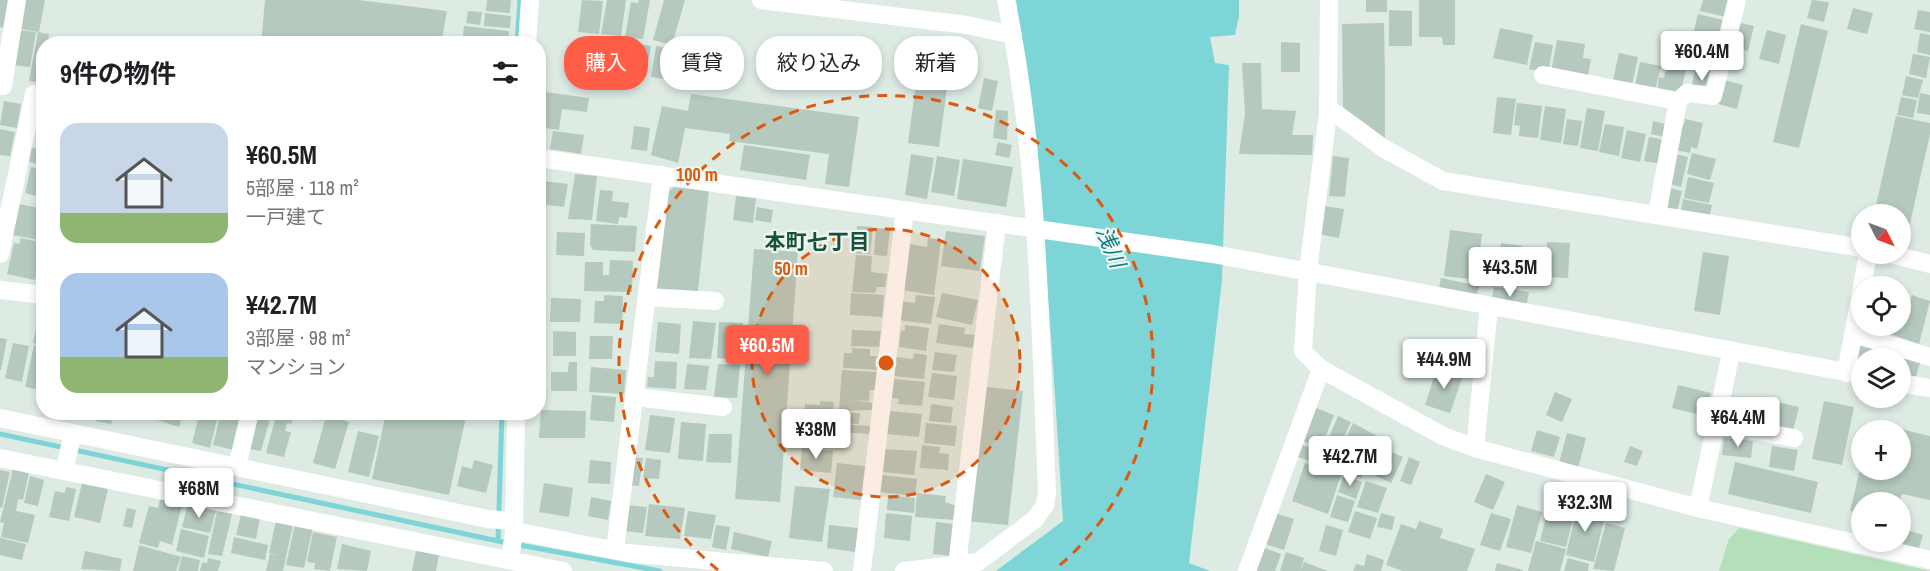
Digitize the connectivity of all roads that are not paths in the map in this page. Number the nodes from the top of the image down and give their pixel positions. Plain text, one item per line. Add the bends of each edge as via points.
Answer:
1 (17, 0) edge
2 (530, 0) edge
3 (761, 0) edge
4 (1006, 0) edge
5 (1329, 0) edge
6 (1737, 0) edge
7 (1013, 35) junction
8 (528, 36) edge
9 (1543, 75) dead end
10 (2, 85) edge
11 (36, 94) edge
12 (1678, 101) junction
13 (36, 107) edge
14 (1328, 108) junction
15 (546, 159) edge
16 (662, 175) junction
17 (905, 210) junction
18 (1657, 215) junction
19 (997, 223) junction
20 (1041, 230) junction
21 (1851, 246) edge
22 (0, 254) edge
23 (1911, 259) edge
24 (1930, 264) edge
25 (1308, 271) junction
26 (0, 290) edge
27 (36, 294) edge
28 (647, 297) junction
29 (715, 302) dead end
30 (1489, 307) junction
31 (1860, 336) edge
32 (1731, 353) junction
33 (1930, 357) edge
34 (1321, 369) junction
35 (1851, 373) edge
36 (1911, 384) edge
37 (1930, 388) edge
38 (634, 397) junction
39 (723, 408) dead end
40 (0, 418) edge
41 (247, 420) edge
42 (516, 420) edge
43 (1715, 424) junction
44 (73, 435) junction
45 (1794, 438) dead end
46 (1475, 448) junction
47 (0, 458) edge
48 (65, 466) junction
49 (237, 467) junction
50 (1698, 508) junction
51 (514, 528) junction
52 (615, 550) junction
53 (1930, 560) edge
54 (508, 562) edge
55 (957, 565) junction
56 (563, 571) edge
57 (824, 571) edge
58 (862, 571) edge
59 (904, 571) edge
60 (1247, 571) edge

1 - 10 street
2 - 8 street
3 - 7 street via 968,25
4 - 7 street
5 - 14 street
6 - 12 street via 1713,96 1687,93
7 - 20 street
9 - 12 street
10 - 11 street
12 - 18 street
13 - 22 street
14 - 18 street via 1383,148 1443,181
14 - 25 street
15 - 16 street
16 - 17 street
16 - 28 street
17 - 19 street
17 - 58 street
18 - 21 street
19 - 20 street
19 - 55 street
20 - 25 street
20 - 55 street via 1045,505 1035,519 994,552 978,562
23 - 24 street
25 - 30 street
25 - 34 street via 1303,351
26 - 27 street
28 - 29 street
28 - 38 street
30 - 32 street
30 - 46 street
31 - 33 street
32 - 35 street
32 - 43 street
34 - 46 street via 1443,436
34 - 60 street
36 - 37 street
38 - 39 street
38 - 52 street
40 - 44 street
41 - 49 street
42 - 51 street
43 - 45 street
43 - 50 street
44 - 48 street
44 - 49 street
46 - 50 street
47 - 48 street
48 - 54 street
49 - 51 street via 477,516
50 - 53 street
51 - 52 street
51 - 54 street
52 - 57 street
54 - 56 street
55 - 59 street

